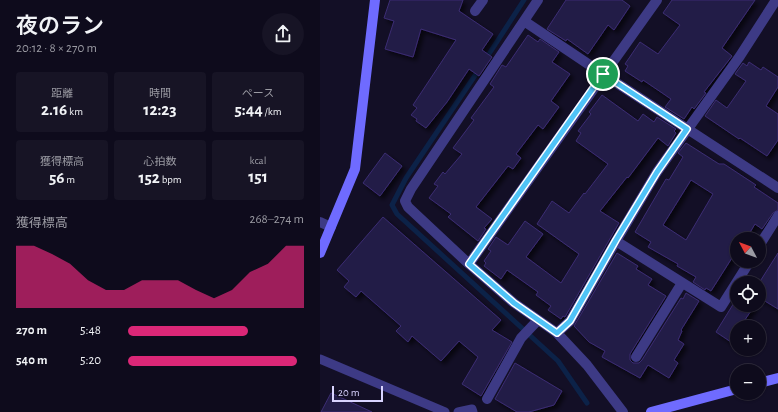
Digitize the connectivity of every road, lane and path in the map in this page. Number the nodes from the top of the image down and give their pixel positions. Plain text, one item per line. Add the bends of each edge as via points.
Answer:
1 (376, 0) edge
2 (483, 0) edge
3 (538, 0) edge
4 (657, 0) edge
5 (776, 0) edge
6 (476, 11) dead end
7 (524, 21) junction
8 (603, 74) junction
9 (687, 129) junction
10 (776, 183) edge
11 (778, 216) edge
12 (320, 222) edge
13 (331, 227) junction
14 (766, 235) edge
15 (616, 240) junction
16 (320, 253) edge
17 (469, 264) junction
18 (745, 268) edge
19 (682, 283) junction
20 (536, 322) junction
21 (557, 333) junction
22 (636, 357) dead end
23 (320, 360) edge
24 (778, 378) edge
25 (766, 381) edge
26 (730, 391) edge
27 (487, 399) dead end
28 (445, 412) edge
29 (458, 412) edge
30 (473, 412) edge
31 (623, 412) edge
32 (651, 412) edge

1 - 13 street via 355,169
2 - 6 street
3 - 7 street
4 - 8 street
5 - 9 street via 740,56
7 - 8 street
7 - 17 street via 405,200 408,207
8 - 9 street
8 - 17 street
9 - 10 street
9 - 15 street via 657,172
11 - 14 street
12 - 13 street
13 - 16 street
15 - 19 street
15 - 21 street via 570,321
17 - 20 street
18 - 19 street via 721,306
19 - 22 street
20 - 21 street
20 - 27 street via 521,338
21 - 31 street via 587,365
23 - 28 lane
24 - 25 street
26 - 32 street
29 - 30 lane via 472,409

